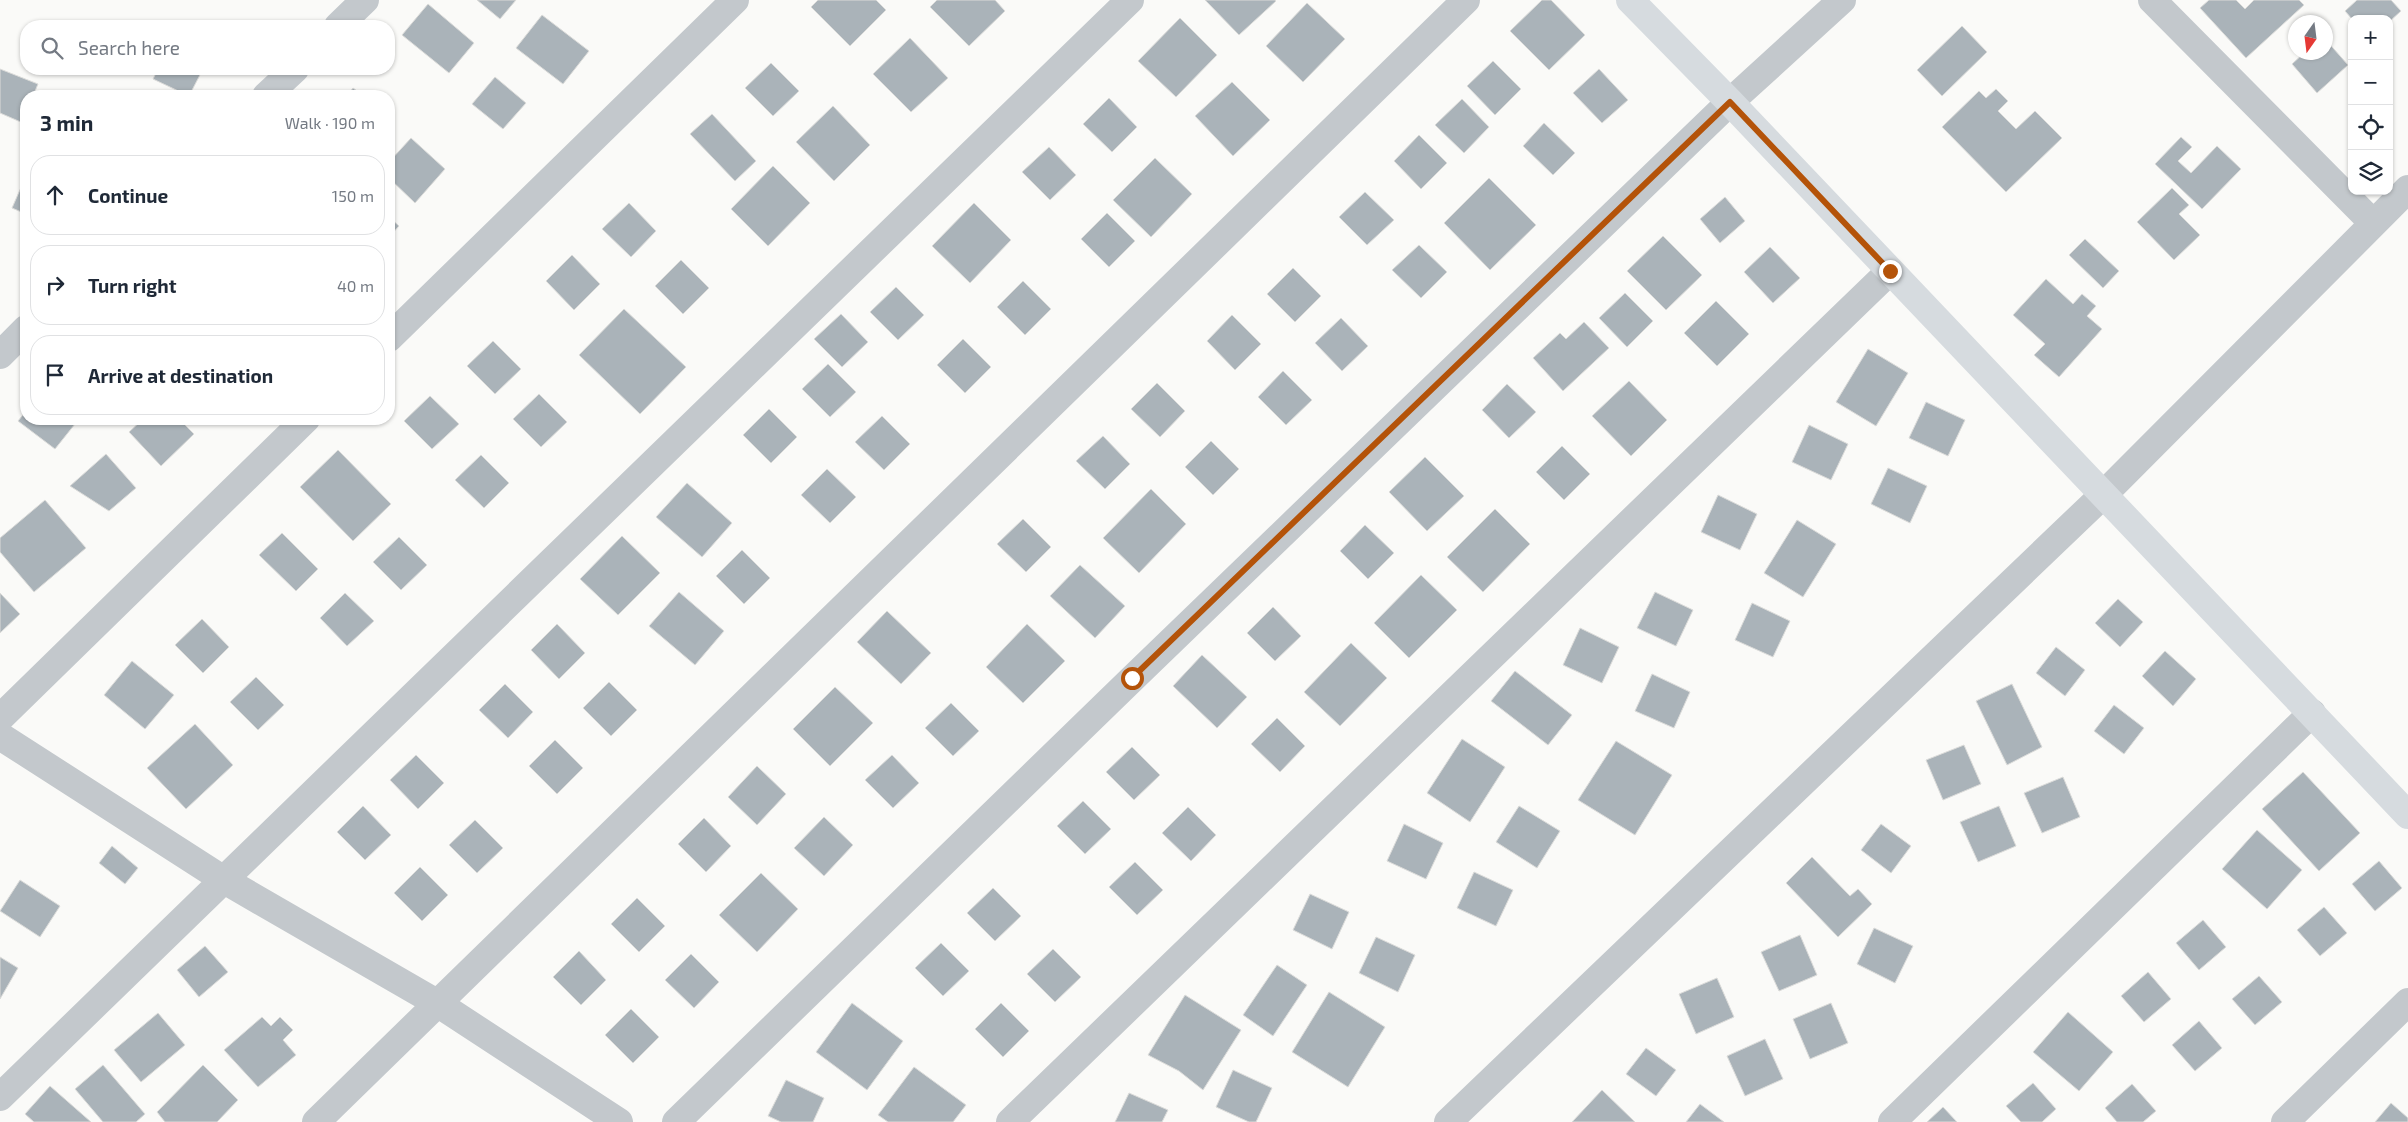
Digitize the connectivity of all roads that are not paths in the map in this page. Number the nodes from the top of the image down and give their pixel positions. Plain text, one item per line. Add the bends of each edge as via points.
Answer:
1 (365, 0) edge
2 (735, 0) edge
3 (1130, 0) edge
4 (1466, 0) edge
5 (1630, 0) edge
6 (1842, 0) edge
7 (2167, 5) edge
8 (344, 20) edge
9 (288, 75) edge
10 (272, 90) edge
11 (1730, 102) junction
12 (2408, 189) edge
13 (2373, 223) junction
14 (1890, 271) junction
15 (395, 332) edge
16 (20, 335) edge
17 (0, 355) edge
18 (300, 425) edge
19 (2103, 495) junction
20 (2312, 713) junction
21 (0, 718) edge
22 (0, 736) edge
23 (2408, 815) edge
24 (224, 880) junction
25 (2408, 1002) edge
26 (437, 1004) junction
27 (0, 1097) edge
28 (316, 1122) edge
29 (620, 1122) edge
30 (676, 1122) edge
31 (1010, 1122) edge
32 (1448, 1122) edge
33 (1892, 1122) edge
34 (2285, 1122) edge

1 - 8 street
2 - 15 street
3 - 24 street
4 - 26 street
5 - 11 street
6 - 11 street
7 - 13 street
9 - 10 street
11 - 14 street
11 - 30 street
12 - 13 street
13 - 19 street
14 - 19 street
14 - 31 street
16 - 17 street
18 - 21 street
19 - 20 street
19 - 32 street
20 - 23 street
20 - 33 street
22 - 24 street
24 - 26 street
24 - 27 street
25 - 34 street
26 - 28 street
26 - 29 street

